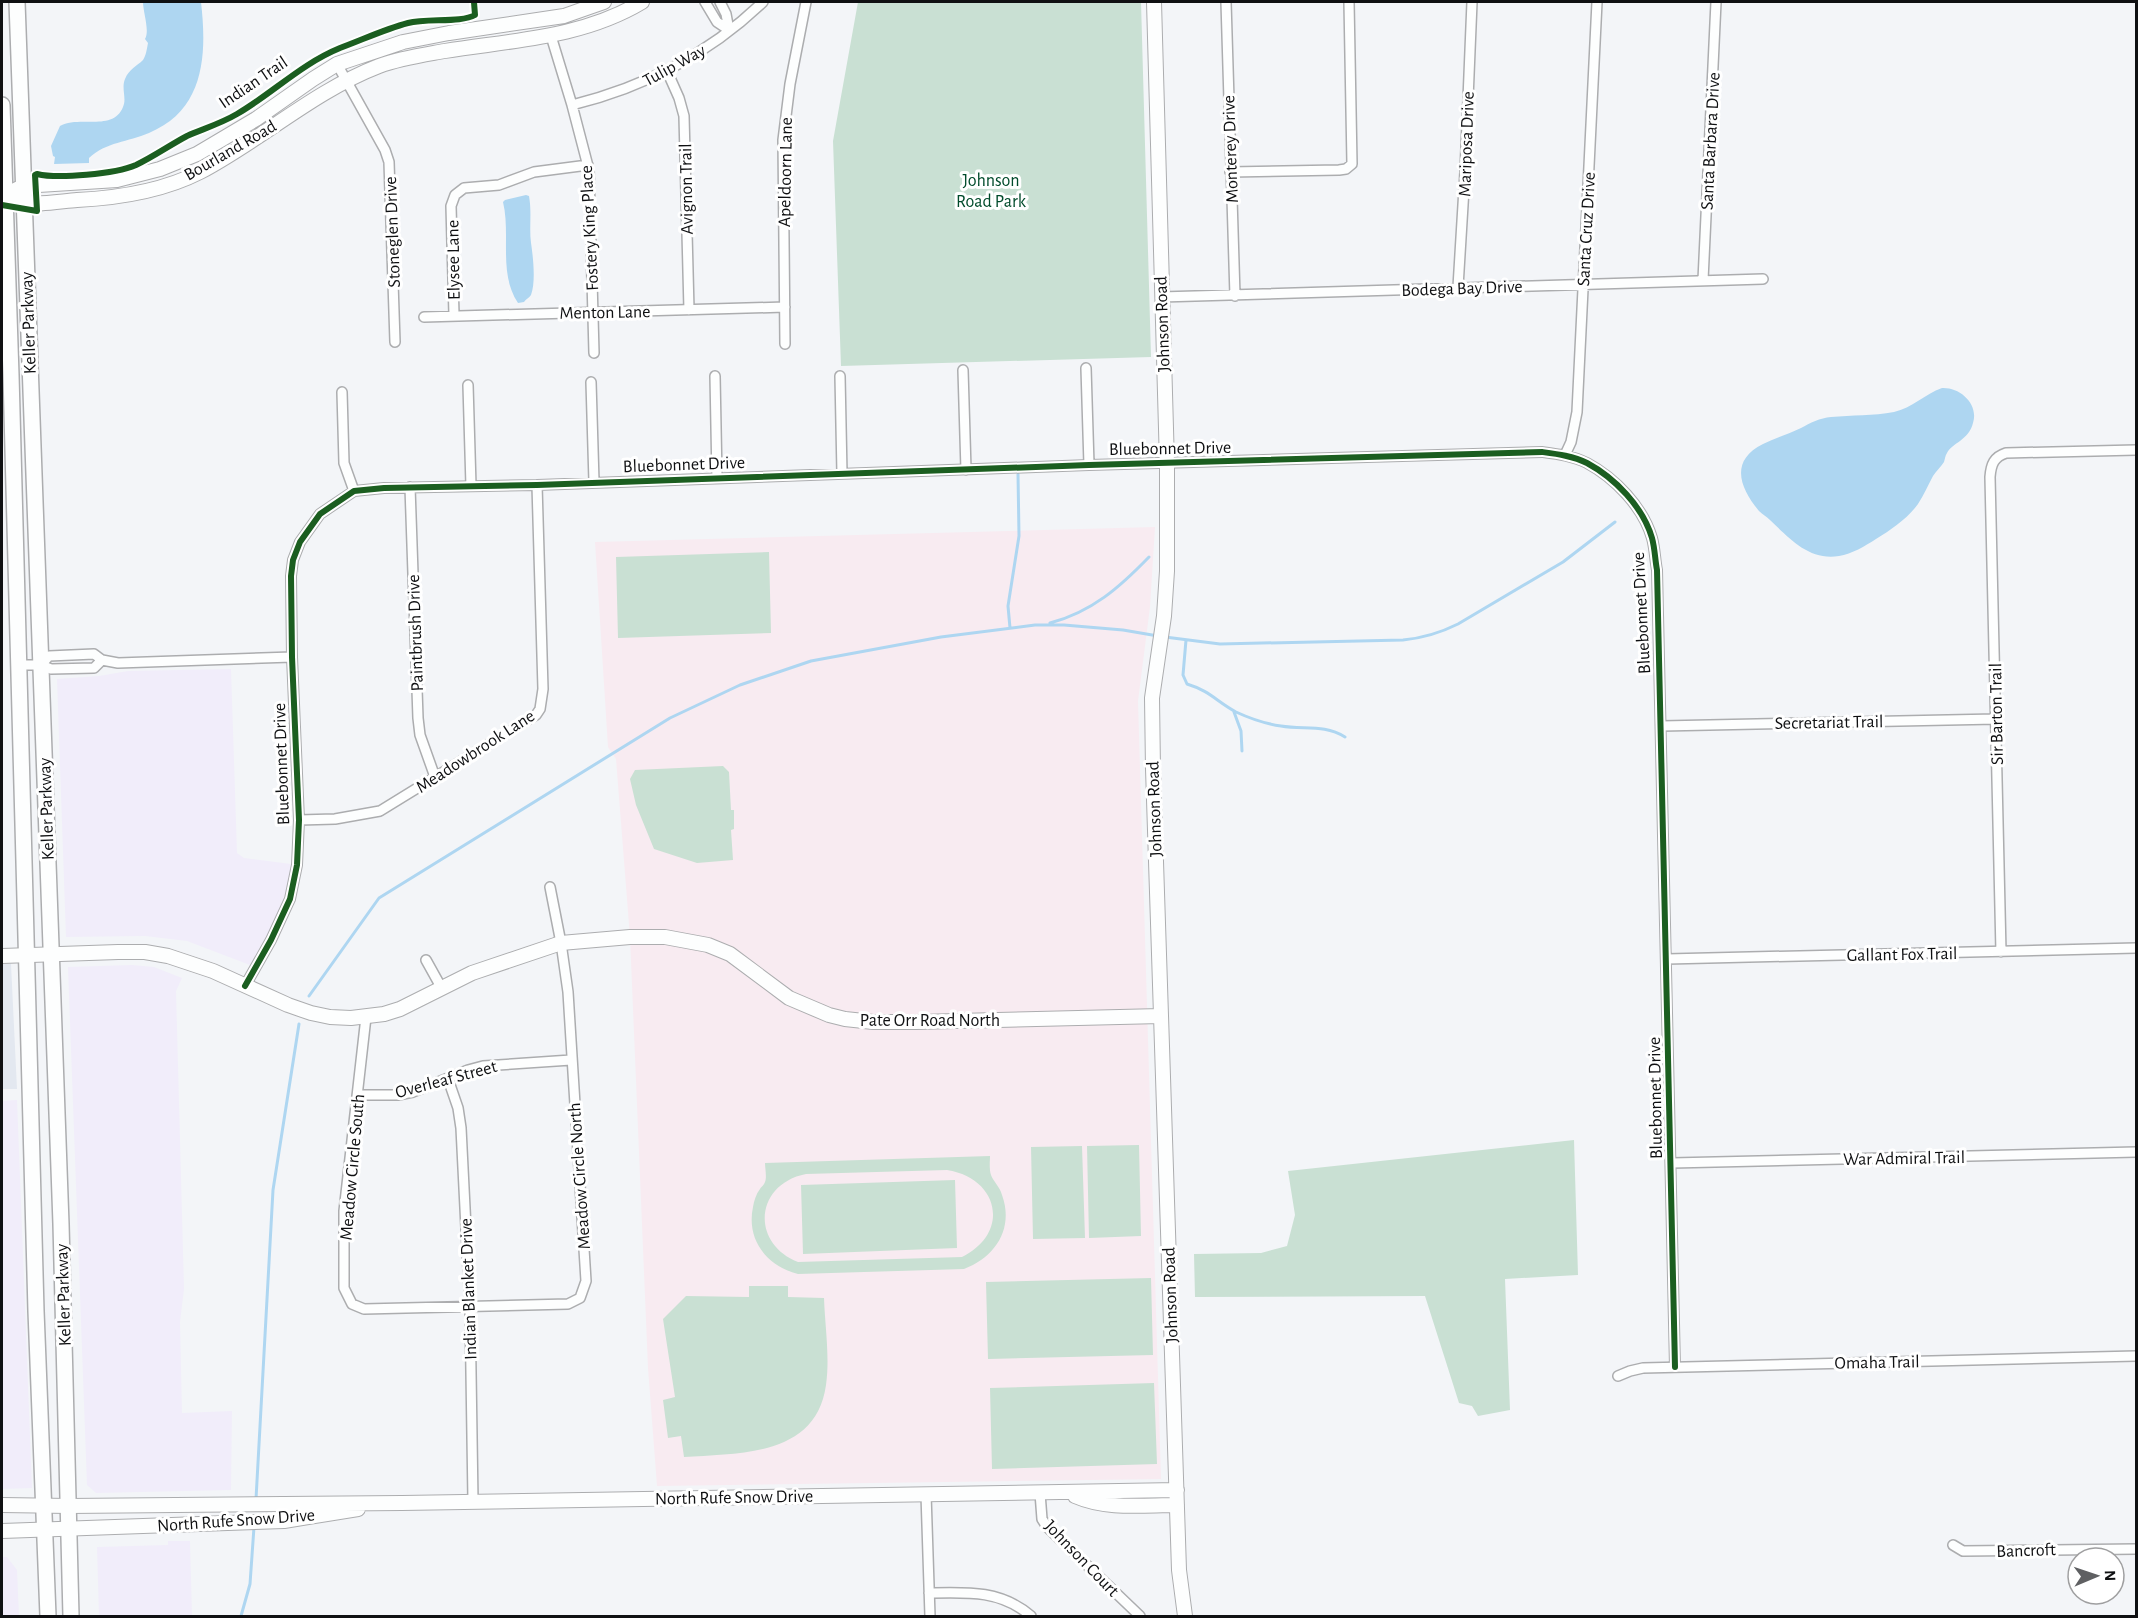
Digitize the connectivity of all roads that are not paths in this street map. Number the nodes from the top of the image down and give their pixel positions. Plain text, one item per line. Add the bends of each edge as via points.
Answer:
1 (17, 2) edge
2 (604, 2) edge
3 (642, 2) edge
4 (705, 2) edge
5 (720, 2) edge
6 (763, 2) edge
7 (804, 2) edge
8 (1154, 2) edge
9 (1226, 2) edge
10 (1349, 2) edge
11 (1472, 2) edge
12 (1597, 2) edge
13 (1716, 2) edge
14 (729, 30) junction
15 (551, 36) junction
16 (337, 64) junction
17 (667, 71) junction
18 (348, 81) junction
19 (2, 105) edge
20 (572, 105) junction
21 (588, 165) junction
22 (1230, 172) junction
23 (23, 186) junction
24 (4, 194) edge
25 (24, 202) junction
26 (1763, 279) dead end
27 (1703, 280) junction
28 (1583, 284) junction
29 (1458, 287) junction
30 (1234, 296) junction
31 (1161, 297) junction
32 (785, 307) junction
33 (689, 310) junction
34 (593, 312) junction
35 (454, 315) junction
36 (424, 317) dead end
37 (395, 342) dead end
38 (785, 344) dead end
39 (594, 353) dead end
40 (1086, 368) dead end
41 (963, 370) dead end
42 (715, 376) dead end
43 (840, 376) dead end
44 (591, 382) dead end
45 (468, 385) dead end
46 (342, 392) dead end
47 (2136, 450) edge
48 (1565, 455) junction
49 (1167, 464) junction
50 (1089, 465) junction
51 (966, 470) junction
52 (842, 474) junction
53 (717, 478) junction
54 (594, 482) junction
55 (537, 484) junction
56 (471, 486) junction
57 (410, 487) junction
58 (354, 491) junction
59 (292, 657) junction
60 (102, 660) junction
61 (19, 665) junction
62 (41, 665) junction
63 (1996, 719) junction
64 (1662, 726) junction
65 (435, 777) junction
66 (299, 820) junction
67 (550, 887) dead end
68 (561, 942) junction
69 (2136, 948) edge
70 (2001, 952) junction
71 (52, 954) junction
72 (2, 956) edge
73 (27, 956) junction
74 (1667, 959) junction
75 (426, 960) dead end
76 (245, 986) junction
77 (441, 987) junction
78 (1161, 1016) junction
79 (366, 1017) junction
80 (571, 1060) junction
81 (448, 1078) junction
82 (358, 1095) junction
83 (2136, 1152) edge
84 (1672, 1163) junction
85 (61, 1224) junction
86 (35, 1227) junction
87 (471, 1308) junction
88 (2136, 1356) edge
89 (1675, 1367) junction
90 (1618, 1376) dead end
91 (1177, 1490) junction
92 (1067, 1492) junction
93 (1040, 1493) junction
94 (926, 1494) junction
95 (473, 1501) junction
96 (402, 1503) junction
97 (2, 1505) edge
98 (175, 1505) junction
99 (1177, 1505) junction
100 (44, 1506) junction
101 (69, 1506) junction
102 (175, 1524) junction
103 (44, 1529) junction
104 (69, 1529) junction
105 (2, 1531) edge
106 (1953, 1545) dead end
107 (2136, 1549) edge
108 (929, 1593) junction
109 (48, 1617) edge
110 (71, 1617) edge
111 (930, 1617) edge
112 (1031, 1617) edge
113 (1140, 1617) edge
114 (1185, 1617) edge

1 - 23 main road, Keller Parkway
2 - 16 main road, Bourland Road via 564,16 403,42
3 - 15 main road, Bourland Road via 621,14
4 - 14 street via 717,22
5 - 14 street
6 - 14 street, Tulip Way
7 - 32 street, Apeldoorn Lane via 783,140
8 - 31 main road, Johnson Road
9 - 22 street, Monterey Drive
10 - 22 street via 1352,164 1339,170
11 - 29 street, Mariposa Drive
12 - 28 street, Santa Cruz Drive
13 - 27 street, Santa Barbara Drive
14 - 17 street, Tulip Way
15 - 18 main road, Bourland Road via 405,58
15 - 20 street, Fostery King Place
16 - 18 street, Stoneglen Drive
16 - 23 main road, Bourland Road via 246,125 196,154 160,169 117,180
17 - 20 street, Tulip Way
17 - 33 street, Avignon Trail via 684,117
18 - 25 main road, Bourland Road via 198,173 128,194
18 - 37 street, Stoneglen Drive via 389,162
19 - 24 main road, Keller Parkway
20 - 21 street, Fostery King Place
21 - 34 street, Fostery King Place
21 - 35 street, Elysee Lane via 534,172 499,185 464,188 455,195 451,206
22 - 30 street, Monterey Drive
23 - 24 main road, Bourland Road
23 - 25 main road, Keller Parkway
24 - 25 main road, Bourland Road
24 - 61 main road, Keller Parkway
25 - 62 main road, Keller Parkway
26 - 27 street, Bodega Bay Drive
27 - 28 street, Bodega Bay Drive
28 - 29 street, Bodega Bay Drive
28 - 48 street, Santa Cruz Drive via 1577,412
29 - 30 street, Bodega Bay Drive
30 - 31 street, Bodega Bay Drive
31 - 49 main road, Johnson Road
32 - 33 street, Menton Lane
32 - 38 street, Apeldoorn Lane
33 - 34 street, Menton Lane
34 - 35 street, Menton Lane
34 - 39 street, Fostery King Place
35 - 36 street, Menton Lane
40 - 50 street
41 - 51 street
42 - 53 street
43 - 52 street
44 - 54 street
45 - 56 street
46 - 58 street via 344,463
47 - 63 street, Sir Barton Trail via 2007,453 1991,464
48 - 49 street, Bluebonnet Drive via 1542,452
48 - 64 street, Bluebonnet Drive via 1586,462 1608,477 1635,503 1651,537 1657,570
49 - 50 street, Bluebonnet Drive
49 - 78 main road, Johnson Road via 1167,571 1152,698
50 - 51 street, Bluebonnet Drive
51 - 52 street, Bluebonnet Drive
52 - 53 street, Bluebonnet Drive
53 - 54 street, Bluebonnet Drive
54 - 55 street, Bluebonnet Drive
55 - 56 street, Bluebonnet Drive
55 - 65 street, Meadowbrook Lane via 543,689 540,709 537,715
56 - 57 street, Bluebonnet Drive
57 - 58 street, Bluebonnet Drive
57 - 65 street, Paintbrush Drive via 418,718
58 - 59 street, Bluebonnet Drive via 320,514 300,542 293,560
59 - 60 street via 118,663
59 - 66 street, Bluebonnet Drive
60 - 62 street via 94,668 51,669
60 - 62 street via 94,654 49,656
61 - 62 street
61 - 73 main road, Keller Parkway
62 - 71 main road, Keller Parkway
63 - 64 street, Secretariat Trail
63 - 70 street, Sir Barton Trail
64 - 74 street, Bluebonnet Drive
65 - 66 street, Meadowbrook Lane via 380,811
66 - 76 street, Bluebonnet Drive via 297,865 290,899
67 - 68 street, Meadow Circle North
68 - 77 main road, Pate Orr Road North
68 - 78 main road, Pate Orr Road North via 664,937 708,945 730,954 789,998 829,1016 859,1021
68 - 80 street, Meadow Circle North
69 - 70 street, Gallant Fox Trail
70 - 74 street, Gallant Fox Trail
71 - 73 main road, Pate Orr Road North
71 - 76 main road, Pate Orr Road North via 145,952 213,970
71 - 85 main road, Keller Parkway
72 - 73 main road, Pate Orr Road North
73 - 86 main road, Keller Parkway
74 - 84 street, Bluebonnet Drive
75 - 77 street
76 - 79 main road, Pate Orr Road North via 311,1013
77 - 79 main road, Pate Orr Road North via 400,1009
78 - 91 main road, Johnson Road
79 - 82 street, Meadow Circle South
80 - 81 street, Overleaf Street via 483,1066
80 - 87 street, Meadow Circle North via 586,1281 583,1292 568,1304
81 - 82 street, Overleaf Street via 398,1095
81 - 87 street, Indian Blanket Drive via 461,1128
82 - 87 street, Meadow Circle South via 344,1211 347,1297 364,1309
83 - 84 street, War Admiral Trail
84 - 89 street, Bluebonnet Drive
85 - 86 main road
85 - 101 main road, Keller Parkway
86 - 100 main road, Keller Parkway
87 - 95 street, Indian Blanket Drive
88 - 89 street, Omaha Trail
89 - 90 street, Omaha Trail via 1638,1369
91 - 92 main road, North Rufe Snow Drive
91 - 99 main road, Johnson Road
92 - 93 main road, North Rufe Snow Drive
92 - 99 main road, North Rufe Snow Drive via 1102,1504
93 - 94 main road, North Rufe Snow Drive
93 - 113 street, Johnson Court via 1042,1519 1047,1527
94 - 95 main road, North Rufe Snow Drive
94 - 108 street
95 - 96 main road, North Rufe Snow Drive
96 - 98 main road, North Rufe Snow Drive
96 - 102 main road, North Rufe Snow Drive via 284,1521
97 - 100 main road, North Rufe Snow Drive
98 - 101 main road, North Rufe Snow Drive
98 - 102 main road
99 - 114 main road, Johnson Road
100 - 101 main road, North Rufe Snow Drive
100 - 103 main road, Keller Parkway
101 - 104 main road, Keller Parkway
102 - 104 main road, North Rufe Snow Drive
103 - 104 main road, North Rufe Snow Drive
103 - 105 main road, North Rufe Snow Drive
103 - 109 main road, Keller Parkway
104 - 110 main road, Keller Parkway
106 - 107 street, Bancroft via 1963,1551
108 - 111 street
108 - 112 street via 991,1595 1016,1605

